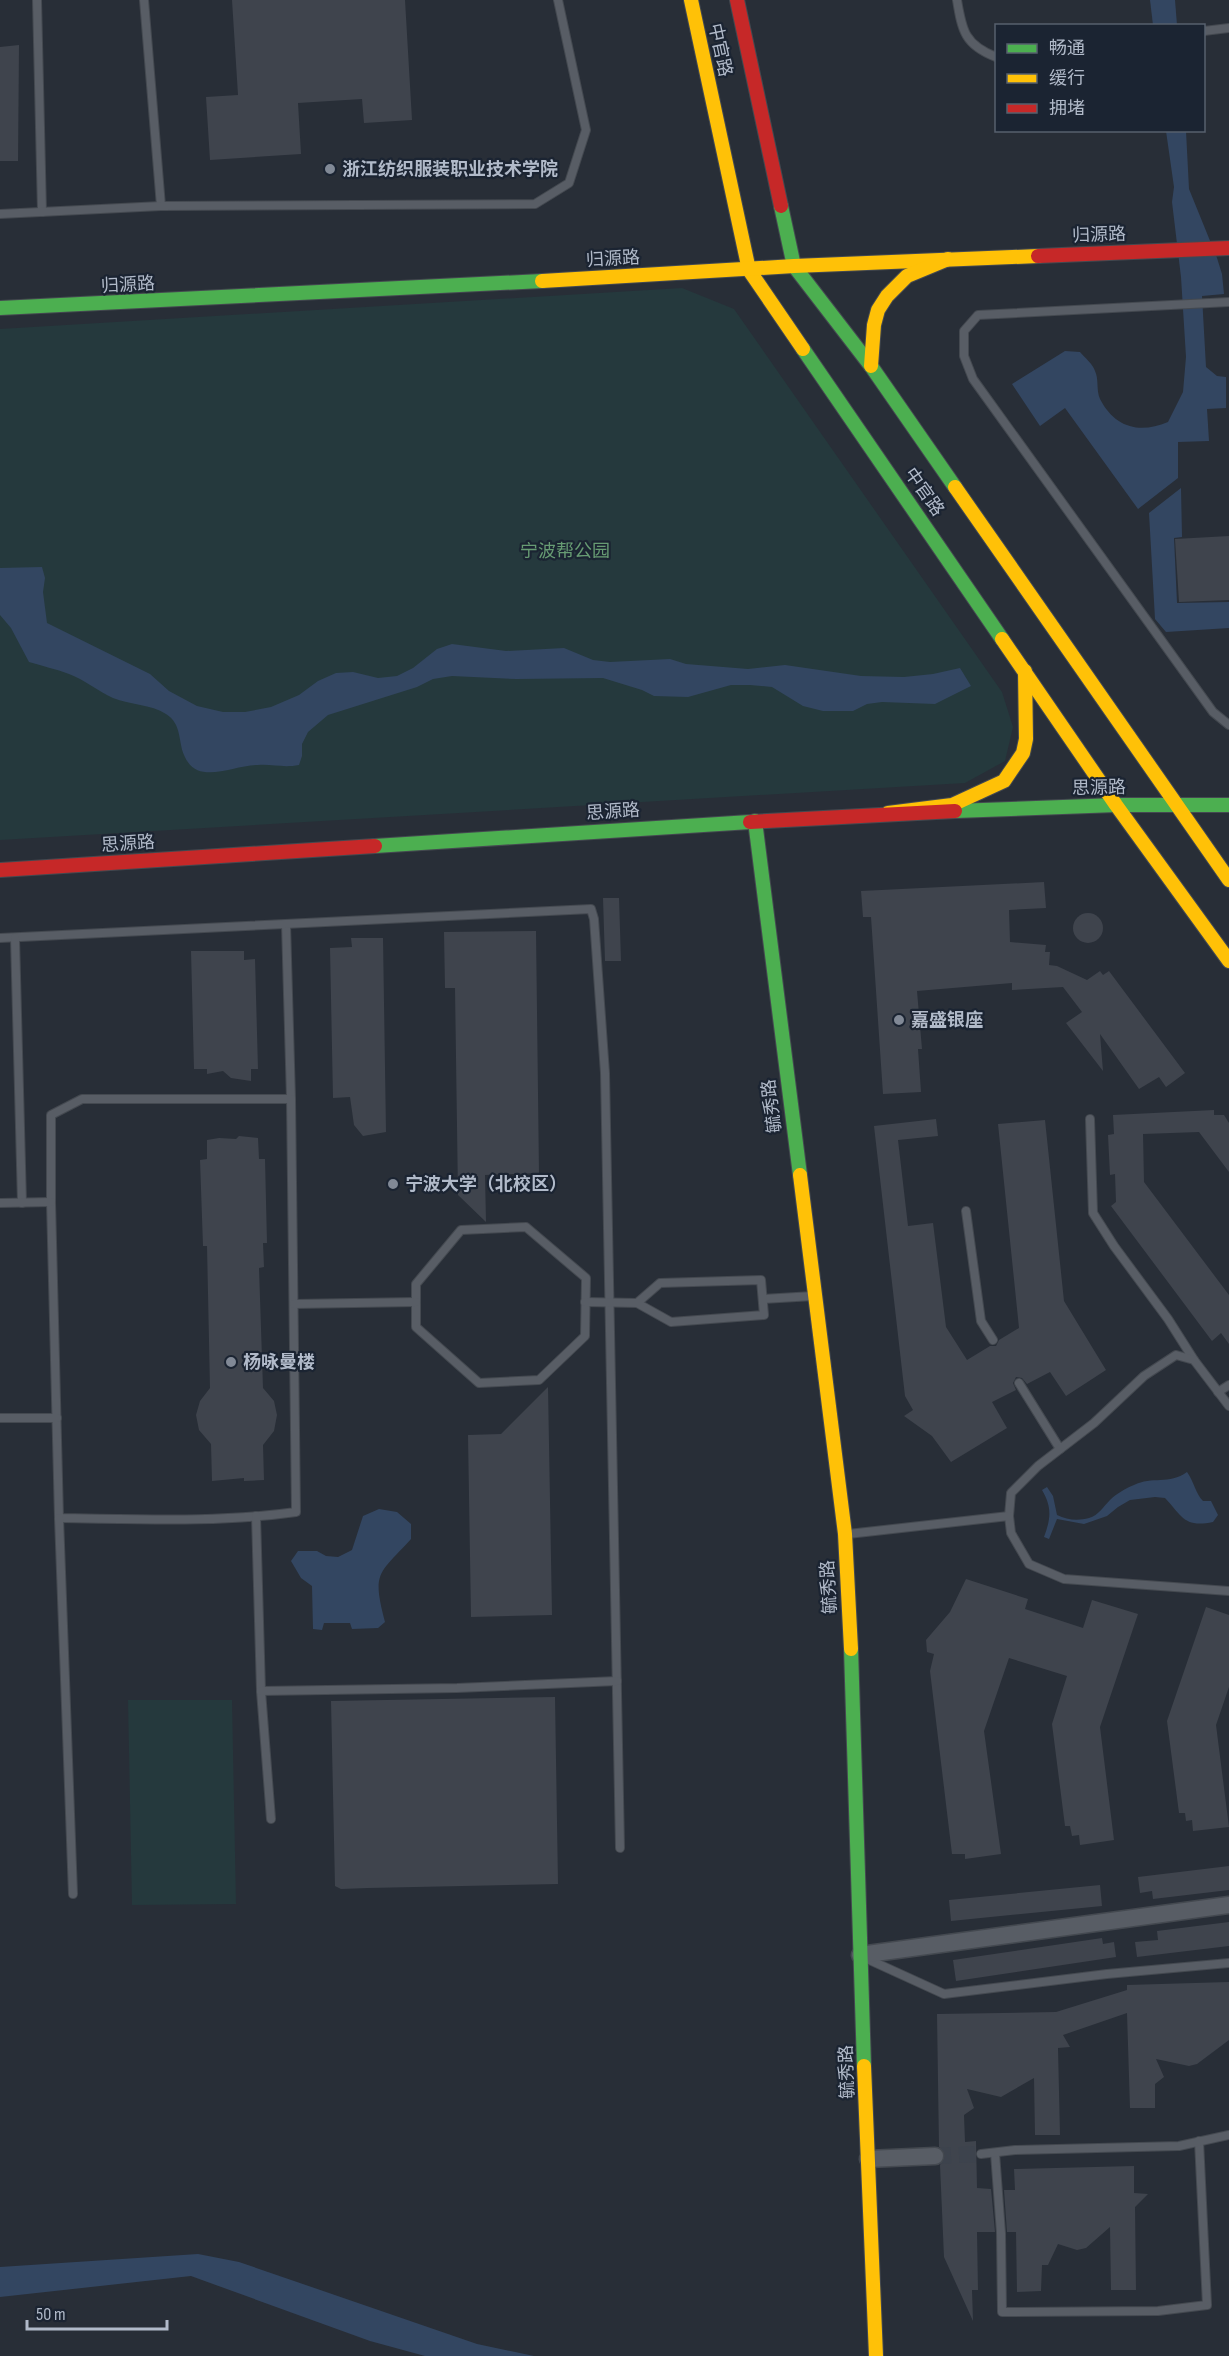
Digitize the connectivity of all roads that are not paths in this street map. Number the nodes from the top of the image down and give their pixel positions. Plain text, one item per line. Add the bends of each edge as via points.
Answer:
1 (37, 0) edge
2 (144, 0) edge
3 (558, 0) edge
4 (691, 0) edge
5 (737, 0) edge
6 (957, 0) edge
7 (1229, 28) edge
8 (1205, 31) edge
9 (995, 57) edge
10 (161, 206) junction
11 (42, 212) junction
12 (0, 214) edge
13 (1229, 248) edge
14 (948, 259) junction
15 (794, 266) junction
16 (749, 270) junction
17 (1229, 302) edge
18 (0, 308) edge
19 (871, 366) junction
20 (1025, 671) junction
21 (1229, 725) edge
22 (1116, 805) junction
23 (1229, 805) edge
24 (1178, 806) junction
25 (888, 813) junction
26 (755, 821) junction
27 (0, 870) edge
28 (1229, 880) edge
29 (286, 924) junction
30 (0, 938) edge
31 (15, 938) junction
32 (1229, 961) edge
33 (291, 1099) junction
34 (1090, 1119) dead end
35 (51, 1202) junction
36 (0, 1203) edge
37 (22, 1203) junction
38 (966, 1211) dead end
39 (813, 1296) junction
40 (763, 1299) junction
41 (416, 1302) junction
42 (585, 1302) junction
43 (637, 1302) junction
44 (608, 1303) junction
45 (294, 1304) junction
46 (993, 1340) dead end
47 (1194, 1360) junction
48 (1019, 1383) dead end
49 (1229, 1385) edge
50 (1218, 1392) junction
51 (1229, 1407) edge
52 (0, 1418) edge
53 (57, 1418) junction
54 (1060, 1449) junction
55 (256, 1516) junction
56 (1009, 1516) junction
57 (59, 1518) junction
58 (844, 1534) junction
59 (1229, 1591) edge
60 (617, 1680) junction
61 (261, 1690) junction
62 (271, 1819) dead end
63 (620, 1848) dead end
64 (73, 1894) dead end
65 (1229, 1905) edge
66 (860, 1955) junction
67 (1229, 1963) edge
68 (1229, 2135) edge
69 (1199, 2141) junction
70 (995, 2153) junction
71 (981, 2154) tunnel mouth
72 (935, 2156) tunnel mouth
73 (868, 2159) junction
74 (876, 2356) edge

1 - 11 lane
2 - 10 lane
3 - 10 lane via 586,130 569,183 536,204
4 - 16 street, 中官路
5 - 15 street, 中官路
6 - 9 lane via 962,28 973,46
7 - 8 lane
10 - 11 lane
11 - 12 lane
13 - 14 street, 归源路
14 - 15 street, 归源路
14 - 19 street via 907,276 887,296 874,325
15 - 16 street, 归源路
15 - 19 street, 中官路
16 - 18 street, 归源路
16 - 20 street, 中官路
17 - 21 lane via 978,315 964,331 963,356 973,379 1213,712
19 - 24 street, 中官路
20 - 22 street, 中官路
20 - 25 street via 1026,739 1023,753 1004,781 952,805
22 - 24 street, 思源路
22 - 25 street, 思源路
22 - 32 street, 中官路
23 - 24 street, 思源路
24 - 28 street, 中官路
25 - 26 street, 思源路
26 - 27 street, 思源路
26 - 39 street, 毓秀路
29 - 31 lane
29 - 33 lane
29 - 44 lane via 591,909 605,1073
30 - 31 lane
31 - 37 lane
33 - 35 lane via 82,1099 51,1115
33 - 45 lane
34 - 47 lane via 1093,1213
35 - 37 lane
35 - 53 lane
36 - 37 lane
38 - 46 lane via 981,1321
39 - 40 lane
39 - 58 street, 毓秀路
40 - 43 lane via 764,1315 671,1322
40 - 43 lane via 761,1280 750,1280 660,1284
41 - 42 lane via 416,1284 461,1230 526,1227 586,1278
41 - 42 lane via 416,1327 479,1383 539,1380 585,1336
41 - 45 lane
42 - 44 lane
43 - 44 lane
44 - 60 lane
45 - 55 lane via 296,1512
47 - 50 lane
47 - 54 lane via 1176,1355 1144,1377
48 - 54 lane
49 - 50 lane
50 - 51 lane
52 - 53 lane
53 - 57 lane
54 - 56 lane via 1011,1493
55 - 57 lane
55 - 61 lane
56 - 58 lane
56 - 59 lane via 1011,1533 1029,1564 1064,1579
57 - 64 lane
58 - 66 street, 毓秀路 via 854,1693
60 - 61 lane via 457,1688
60 - 63 lane
61 - 62 lane
65 - 66 street
66 - 67 lane via 944,1994
66 - 73 street, 毓秀路
68 - 69 lane
69 - 70 lane via 1179,2146
69 - 70 lane via 1207,2305 1158,2311 1002,2312
70 - 71 lane
72 - 73 street
73 - 74 street, 毓秀路

